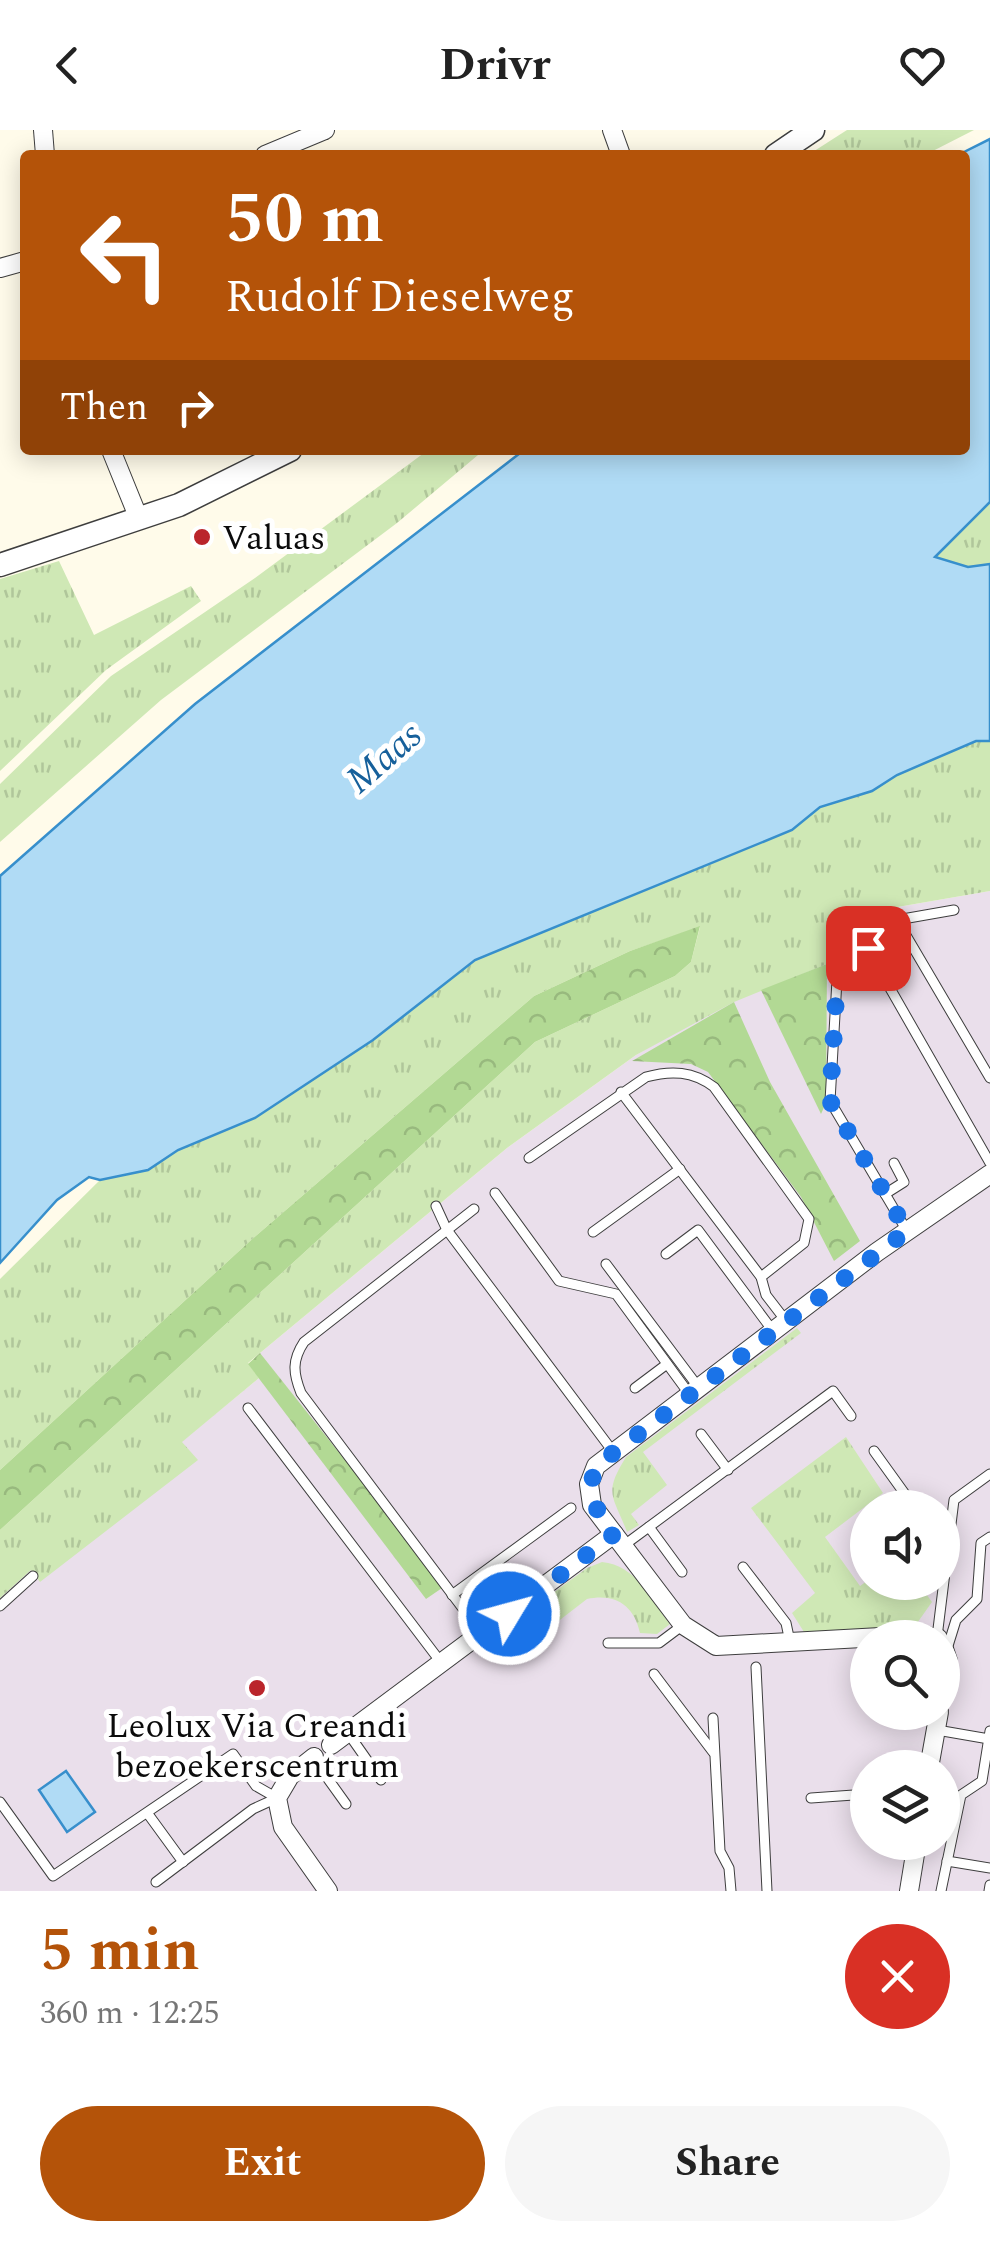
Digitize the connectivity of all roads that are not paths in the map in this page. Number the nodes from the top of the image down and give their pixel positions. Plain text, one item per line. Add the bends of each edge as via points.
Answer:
1 (325, 130) edge
2 (813, 130) edge
3 (277, 150) edge
4 (783, 150) edge
5 (113, 455) edge
6 (279, 455) edge
7 (139, 519) junction
8 (0, 565) edge
9 (954, 910) dead end
10 (880, 940) dead end
11 (868, 948) junction
12 (990, 1078) edge
13 (621, 1092) junction
14 (529, 1158) dead end
15 (894, 1163) dead end
16 (990, 1163) edge
17 (680, 1168) junction
18 (990, 1174) edge
19 (495, 1193) dead end
20 (885, 1194) junction
21 (436, 1206) dead end
22 (474, 1209) dead end
23 (447, 1230) junction
24 (907, 1231) junction
25 (594, 1232) dead end
26 (666, 1254) dead end
27 (606, 1264) dead end
28 (761, 1277) junction
29 (780, 1326) junction
30 (667, 1364) junction
31 (635, 1388) dead end
32 (695, 1391) junction
33 (248, 1408) dead end
34 (851, 1416) dead end
35 (701, 1434) dead end
36 (874, 1451) dead end
37 (614, 1453) junction
38 (728, 1470) junction
39 (990, 1474) edge
40 (902, 1490) edge
41 (960, 1496) edge
42 (571, 1508) dead end
43 (649, 1527) junction
44 (990, 1537) edge
45 (619, 1540) junction
46 (742, 1567) dead end
47 (682, 1572) dead end
48 (33, 1576) dead end
49 (452, 1595) junction
50 (977, 1599) junction
51 (990, 1604) edge
52 (0, 1606) edge
53 (956, 1620) edge
54 (684, 1625) junction
55 (482, 1634) junction
56 (608, 1642) dead end
57 (790, 1642) junction
58 (850, 1642) edge
59 (442, 1664) junction
60 (756, 1667) dead end
61 (654, 1674) dead end
62 (713, 1718) dead end
63 (960, 1729) edge
64 (990, 1731) edge
65 (348, 1733) junction
66 (989, 1739) edge
67 (331, 1745) dead end
68 (715, 1754) junction
69 (314, 1757) joint
70 (382, 1780) dead end
71 (850, 1795) edge
72 (277, 1798) junction
73 (812, 1798) dead end
74 (960, 1800) edge
75 (0, 1802) edge
76 (346, 1804) dead end
77 (148, 1814) junction
78 (914, 1860) edge
79 (947, 1860) joint
80 (183, 1862) junction
81 (990, 1868) edge
82 (156, 1882) dead end
83 (328, 1891) edge
84 (731, 1891) edge
85 (767, 1891) edge
86 (909, 1891) edge
87 (941, 1891) edge

1 - 3 street
2 - 4 street
5 - 7 street
6 - 7 street
7 - 8 street
9 - 12 lane via 897,920
10 - 11 lane
11 - 16 lane
11 - 20 lane via 853,956 837,980 830,1101
13 - 14 lane
13 - 17 lane
13 - 28 lane via 660,1073 700,1076 714,1087 805,1212 810,1232
15 - 20 lane via 904,1182
17 - 25 lane
17 - 28 lane
18 - 24 street
19 - 30 lane via 559,1281 616,1294
20 - 24 lane
21 - 23 lane
22 - 23 lane
23 - 37 lane
23 - 49 lane via 304,1342 294,1357 294,1377
24 - 29 street
26 - 29 lane via 698,1230
27 - 32 lane
28 - 29 lane
29 - 32 street
30 - 31 lane
30 - 32 lane
32 - 37 street
33 - 59 lane
34 - 38 lane via 833,1391
35 - 38 lane
36 - 40 lane
37 - 45 street via 596,1466 589,1484 592,1506
38 - 43 lane
39 - 41 lane
42 - 49 lane
43 - 45 lane
43 - 47 lane
44 - 50 lane via 980,1543
45 - 54 street
45 - 55 street
46 - 57 lane via 786,1623
48 - 52 lane
49 - 55 lane
50 - 51 lane
50 - 53 lane
54 - 56 lane via 659,1643
54 - 57 street via 716,1646
55 - 59 street
57 - 58 street
59 - 65 street
60 - 85 lane
61 - 68 lane
62 - 68 lane
63 - 66 lane
64 - 66 lane
65 - 67 street
65 - 70 lane
66 - 74 lane via 982,1781
68 - 84 lane via 720,1851
69 - 72 street via 290,1776
69 - 76 lane
71 - 73 lane
72 - 77 lane via 256,1786 233,1754
72 - 80 lane
72 - 83 street via 283,1827
75 - 77 lane via 53,1876
77 - 80 lane
78 - 86 street
79 - 81 lane
79 - 87 lane
80 - 82 lane

